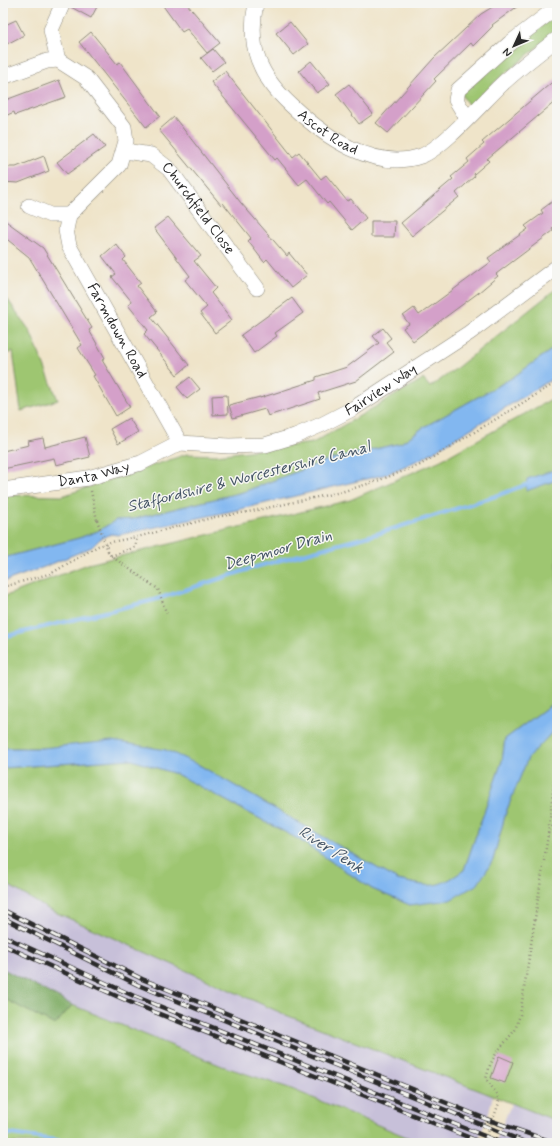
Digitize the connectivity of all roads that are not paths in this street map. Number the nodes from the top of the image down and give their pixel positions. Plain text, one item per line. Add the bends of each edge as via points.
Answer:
1 (63, 3) edge
2 (256, 3) edge
3 (557, 9) edge
4 (557, 39) edge
5 (58, 60) junction
6 (3, 77) edge
7 (467, 118) junction
8 (125, 151) junction
9 (29, 206) dead end
10 (69, 215) junction
11 (557, 267) edge
12 (257, 288) dead end
13 (180, 443) junction
14 (3, 490) edge

1 - 5 street via 51,30
2 - 7 street, Ascot Road via 253,42 261,68 281,96 306,119 337,141 364,153 396,161 422,156 443,142
3 - 7 street via 510,43 458,90 456,100
4 - 7 street, Ascot Road via 501,85
5 - 6 street via 46,61
5 - 8 street via 86,78 124,127
8 - 10 street via 119,165
8 - 12 street, Churchfield Close via 151,155 169,169
9 - 10 street via 50,215
10 - 13 street, Farmdown Road via 66,230 69,246
11 - 13 street, Fairview Way via 469,333 354,408 323,424 265,445
13 - 14 street, Danta Way via 142,463 88,478

